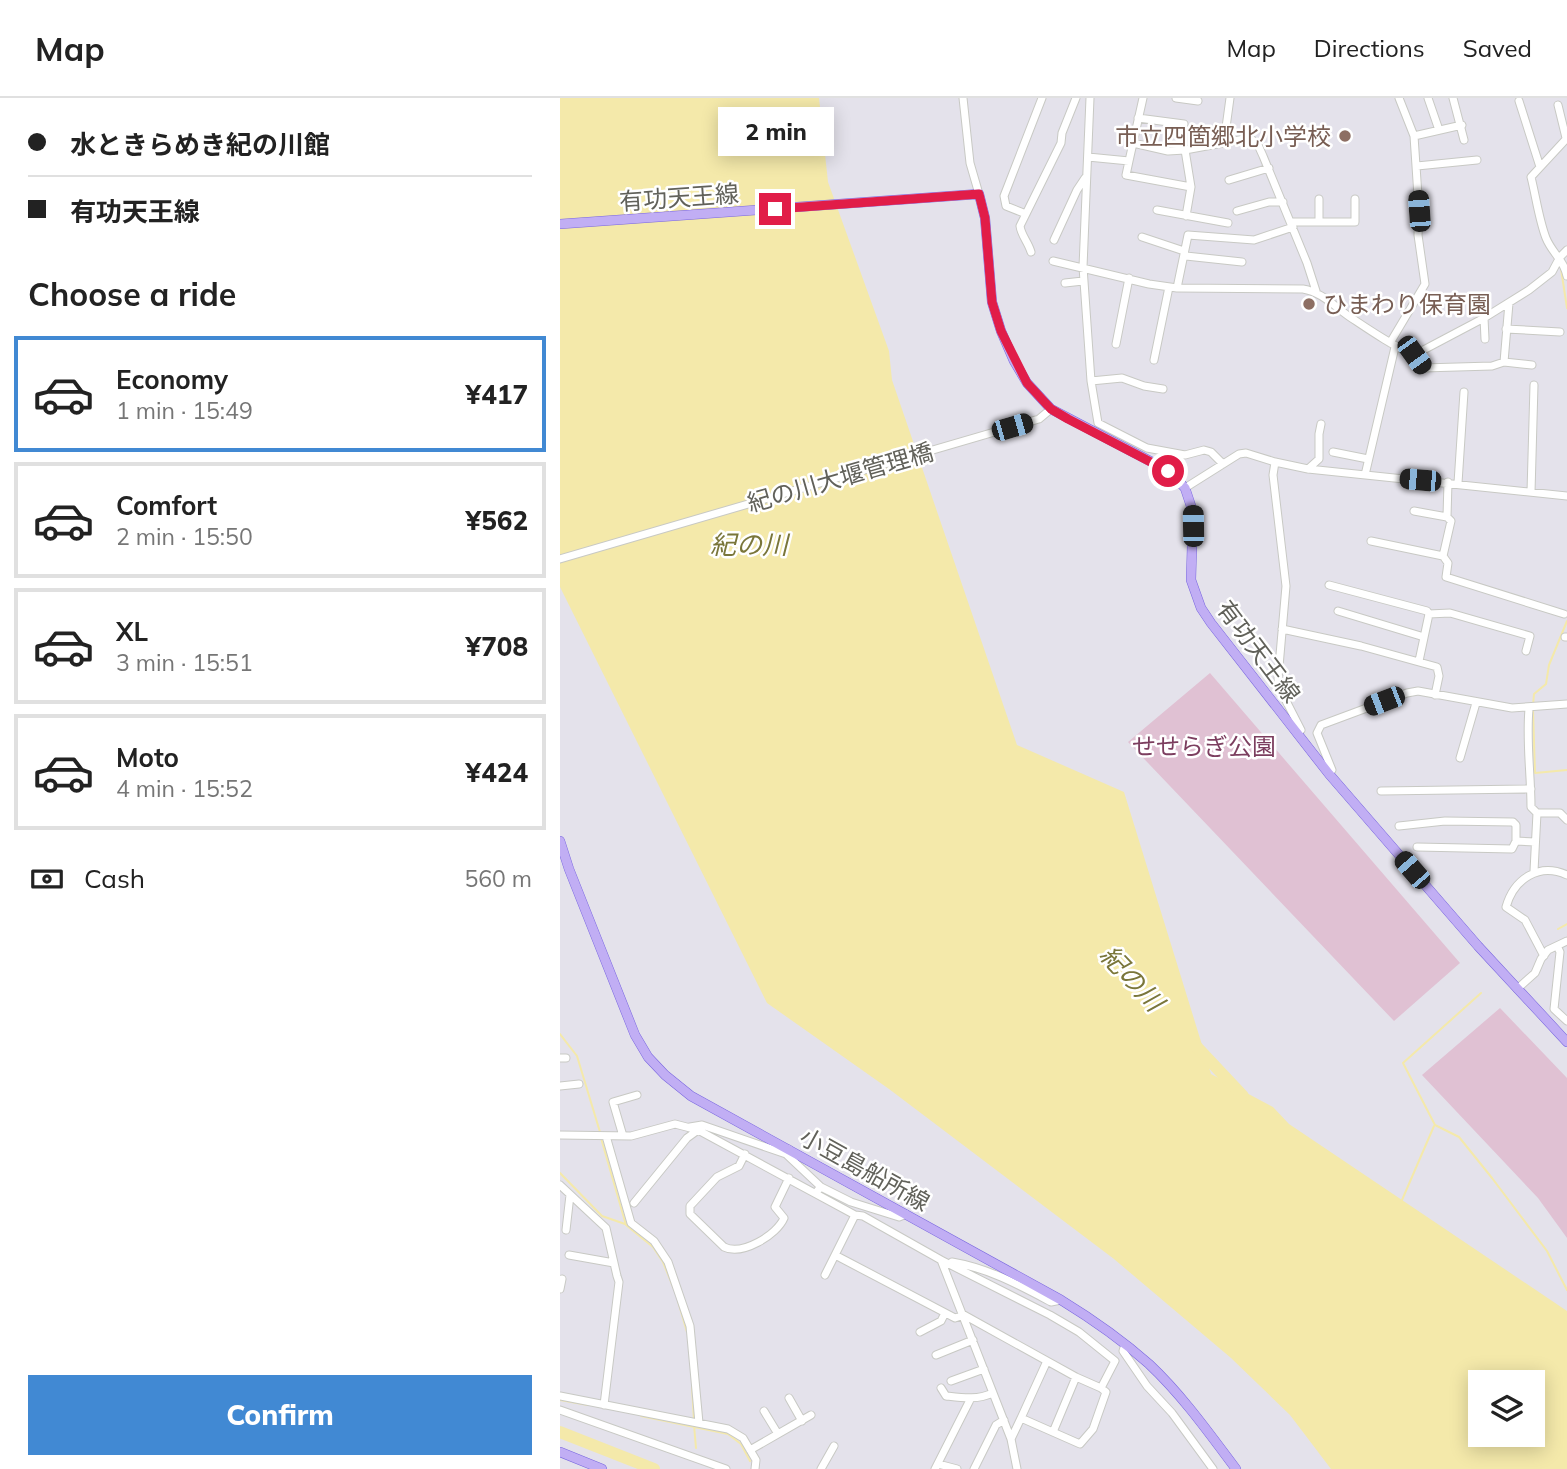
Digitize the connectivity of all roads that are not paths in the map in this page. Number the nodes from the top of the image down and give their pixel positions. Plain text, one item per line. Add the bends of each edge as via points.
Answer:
1 (963, 98) edge
2 (1042, 98) edge
3 (1076, 98) edge
4 (1090, 98) edge
5 (1143, 98) edge
6 (1176, 98) edge
7 (1230, 98) edge
8 (1399, 98) edge
9 (1428, 98) edge
10 (1453, 98) edge
11 (1198, 101) dead end
12 (1519, 101) dead end
13 (1558, 105) dead end
14 (1138, 118) junction
15 (1184, 124) dead end
16 (1462, 125) junction
17 (1439, 130) junction
18 (1413, 136) junction
19 (1566, 138) edge
20 (1464, 140) dead end
21 (1224, 142) junction
22 (1133, 143) junction
23 (1185, 150) junction
24 (1088, 157) junction
25 (1129, 160) junction
26 (1477, 160) dead end
27 (1417, 166) junction
28 (1540, 167) junction
29 (1269, 168) junction
30 (1085, 178) junction
31 (1229, 180) dead end
32 (1191, 187) junction
33 (979, 194) junction
34 (1319, 199) dead end
35 (1355, 199) dead end
36 (1283, 202) junction
37 (1157, 210) dead end
38 (1237, 211) dead end
39 (1026, 214) junction
40 (1186, 216) junction
41 (1319, 222) junction
42 (1228, 223) dead end
43 (560, 224) edge
44 (1292, 225) junction
45 (1142, 237) dead end
46 (1054, 240) dead end
47 (1567, 250) edge
48 (1031, 251) dead end
49 (1185, 253) junction
50 (1562, 260) junction
51 (1053, 261) dead end
52 (1242, 262) dead end
53 (1083, 267) junction
54 (1567, 276) edge
55 (1129, 278) junction
56 (1083, 281) junction
57 (1065, 283) dead end
58 (1173, 287) junction
59 (1315, 291) junction
60 (1508, 303) junction
61 (1484, 318) junction
62 (1506, 328) junction
63 (1560, 332) dead end
64 (1485, 339) dead end
65 (1116, 344) dead end
66 (1392, 345) junction
67 (1414, 355) junction
68 (1154, 360) dead end
69 (1504, 362) junction
70 (1532, 365) dead end
71 (1091, 380) junction
72 (1534, 385) dead end
73 (1163, 389) dead end
74 (1464, 392) dead end
75 (1051, 409) junction
76 (1321, 424) dead end
77 (1333, 452) dead end
78 (1368, 459) junction
79 (1275, 462) junction
80 (1223, 464) junction
81 (1308, 469) junction
82 (1365, 475) junction
83 (1448, 482) junction
84 (1458, 484) junction
85 (1185, 488) junction
86 (1531, 492) junction
87 (1567, 496) edge
88 (1414, 511) dead end
89 (1447, 517) junction
90 (1371, 541) dead end
91 (1443, 556) junction
92 (560, 559) edge
93 (1329, 586) dead end
94 (1338, 611) dead end
95 (1429, 614) junction
96 (1564, 614) dead end
97 (1282, 629) junction
98 (1424, 637) junction
99 (1526, 651) dead end
100 (1419, 661) junction
101 (1435, 695) junction
102 (1476, 703) junction
103 (1567, 704) edge
104 (1532, 708) junction
105 (1301, 730) dead end
106 (1460, 758) dead end
107 (1329, 774) junction
108 (1531, 789) junction
109 (1381, 790) dead end
110 (1537, 813) junction
111 (1567, 820) edge
112 (1399, 826) dead end
113 (560, 841) edge
114 (1516, 841) junction
115 (1535, 842) junction
116 (1417, 847) dead end
117 (1534, 871) junction
118 (1567, 875) edge
119 (1567, 941) edge
120 (1557, 946) junction
121 (1544, 956) junction
122 (1517, 989) junction
123 (1567, 1021) edge
124 (1567, 1042) edge
125 (579, 1084) dead end
126 (560, 1086) edge
127 (637, 1095) dead end
128 (675, 1124) junction
129 (689, 1127) junction
130 (698, 1130) junction
131 (560, 1135) edge
132 (602, 1136) junction
133 (623, 1136) junction
134 (687, 1138) junction
135 (788, 1151) junction
136 (745, 1154) junction
137 (789, 1178) junction
138 (560, 1185) edge
139 (819, 1190) junction
140 (570, 1195) junction
141 (634, 1203) dead end
142 (906, 1214) junction
143 (855, 1215) junction
144 (566, 1230) dead end
145 (569, 1255) dead end
146 (835, 1255) junction
147 (941, 1260) junction
148 (614, 1263) junction
149 (825, 1275) dead end
150 (562, 1279) edge
151 (560, 1289) edge
152 (1061, 1300) junction
153 (945, 1313) junction
154 (964, 1315) junction
155 (920, 1332) dead end
156 (974, 1340) junction
157 (1125, 1344) junction
158 (936, 1356) dead end
159 (1047, 1361) junction
160 (984, 1369) junction
161 (1076, 1377) junction
162 (951, 1381) dead end
163 (941, 1388) dead end
164 (1101, 1388) junction
165 (993, 1393) junction
166 (560, 1396) edge
167 (789, 1398) dead end
168 (971, 1398) junction
169 (604, 1405) junction
170 (560, 1410) edge
171 (764, 1411) dead end
172 (810, 1415) dead end
173 (1021, 1418) junction
174 (802, 1420) junction
175 (1004, 1420) junction
176 (696, 1422) junction
177 (1053, 1432) junction
178 (778, 1434) junction
179 (1011, 1439) junction
180 (834, 1446) dead end
181 (750, 1450) junction
182 (560, 1452) edge
183 (936, 1466) edge
184 (602, 1469) edge
185 (726, 1469) edge
186 (755, 1469) edge
187 (821, 1469) edge
188 (957, 1469) edge
189 (974, 1469) edge
190 (1017, 1469) edge
191 (1213, 1469) edge
192 (1236, 1469) edge

1 - 33 street via 970,163
2 - 39 street via 1004,196 1006,206
3 - 39 street via 1061,143
4 - 24 street
5 - 14 street
6 - 11 street
7 - 21 street
8 - 18 street
9 - 17 street
10 - 16 street
12 - 28 street
13 - 19 street
14 - 15 street
14 - 22 street
16 - 17 street
16 - 20 street
17 - 18 street
18 - 27 street
19 - 28 street
21 - 23 street
21 - 29 street via 1250,138
22 - 23 street via 1168,152
22 - 25 street
23 - 32 street
24 - 25 street
24 - 30 street
25 - 32 street via 1126,175
26 - 27 street
27 - 66 street via 1418,235 1425,284
28 - 50 street via 1531,177 1545,236
29 - 31 street
29 - 36 street
30 - 46 street
30 - 53 street
32 - 40 street
33 - 43 main road, 有功天王線
33 - 75 main road via 999,324 1027,383
34 - 41 street
35 - 41 street via 1355,222
36 - 38 street
36 - 44 street
37 - 40 street
39 - 48 street via 1020,226
40 - 42 street
41 - 44 street
44 - 49 street via 1254,240 1188,235
44 - 59 street
45 - 49 street
47 - 50 street
49 - 52 street
49 - 58 street
50 - 54 street
50 - 60 street
51 - 53 street
53 - 55 street
53 - 56 street
55 - 58 street
55 - 65 street
56 - 57 street
56 - 71 street
58 - 59 street
58 - 68 street
59 - 66 street
60 - 61 street
60 - 62 street
61 - 64 street
61 - 67 street
62 - 63 street
62 - 69 street
66 - 67 street
66 - 78 street
67 - 69 street via 1423,368
69 - 70 street
71 - 73 street via 1122,378
71 - 80 street via 1098,424 1147,448 1185,455 1212,452
72 - 86 street
74 - 84 street
75 - 85 main road via 1168,471
75 - 92 street, 紀の川大堰管理橋 via 1039,419
76 - 81 street via 1320,458
77 - 78 street
78 - 82 street
79 - 80 street via 1246,453
79 - 81 street
79 - 97 street via 1286,586
80 - 85 street
81 - 82 street
82 - 83 street
83 - 84 street
83 - 89 street
84 - 86 street
85 - 107 main road, 有功天王線 via 1193,512 1191,580 1200,608
86 - 87 street
88 - 89 street
89 - 91 street via 1451,521
90 - 91 street
91 - 96 street via 1448,563 1446,577
93 - 95 street
94 - 98 street
95 - 98 street
95 - 99 street via 1450,613 1530,636
97 - 100 street
97 - 105 street via 1279,687
98 - 100 street
100 - 101 street via 1437,667
101 - 102 street
101 - 107 street via 1407,693 1321,725 1317,733 1332,770
102 - 104 street
102 - 106 street
103 - 104 street
104 - 108 street via 1527,738
107 - 122 main road, 有功天王線
108 - 109 street
108 - 110 street via 1531,807
110 - 111 street via 1560,813
110 - 115 street
112 - 114 street via 1513,822
113 - 135 main road, 小豆島船所線 via 623,1008 648,1057 691,1096
114 - 115 street
114 - 116 street via 1512,849
115 - 117 street
117 - 118 street
117 - 121 street via 1512,889 1506,907 1525,920
119 - 120 street
120 - 121 street
120 - 123 street via 1554,1009
121 - 122 street via 1535,973
122 - 124 main road, 有功天王線
125 - 126 street
127 - 133 street via 614,1102
128 - 129 street
128 - 133 street
128 - 134 street
129 - 130 street
129 - 135 street via 702,1125
130 - 134 street
130 - 136 street
131 - 132 street
132 - 133 street
132 - 176 street via 631,1223 654,1241 668,1262 690,1326
134 - 141 street
135 - 139 street
135 - 142 main road, 小豆島船所線
136 - 137 street
136 - 137 street via 738,1166 717,1177 690,1206 690,1214 729,1250 748,1247 780,1227 784,1218 775,1204
137 - 139 street
138 - 140 street
139 - 142 street via 899,1217
139 - 143 street
140 - 144 street
140 - 148 street via 606,1228
142 - 152 main road, 小豆島船所線
143 - 146 street
143 - 147 street
145 - 148 street
146 - 149 street
146 - 153 street
147 - 152 street via 972,1266 1051,1302
147 - 154 street
147 - 164 street via 1079,1332 1115,1361
148 - 169 street via 618,1282
150 - 151 street
152 - 157 main road, 小豆島船所線
153 - 154 street via 955,1318
153 - 155 street via 941,1321
154 - 156 street
154 - 159 street
156 - 158 street
156 - 160 street
157 - 191 street via 1122,1351 1136,1371
157 - 192 main road, 小豆島船所線 via 1184,1401
159 - 161 street
159 - 173 street
160 - 162 street
160 - 165 street
161 - 164 street
161 - 177 street
163 - 168 street via 946,1396
164 - 177 street via 1106,1392 1093,1429 1080,1444
165 - 168 street
165 - 175 street
166 - 169 street
167 - 174 street
168 - 183 street
169 - 176 street
170 - 185 street
171 - 178 street
172 - 174 street
173 - 177 street
173 - 179 street
174 - 178 street
175 - 179 street
175 - 189 street via 996,1425
176 - 181 street via 734,1431
178 - 181 street
179 - 190 street
180 - 187 street
181 - 186 street via 757,1460
182 - 184 main road
183 - 188 street

